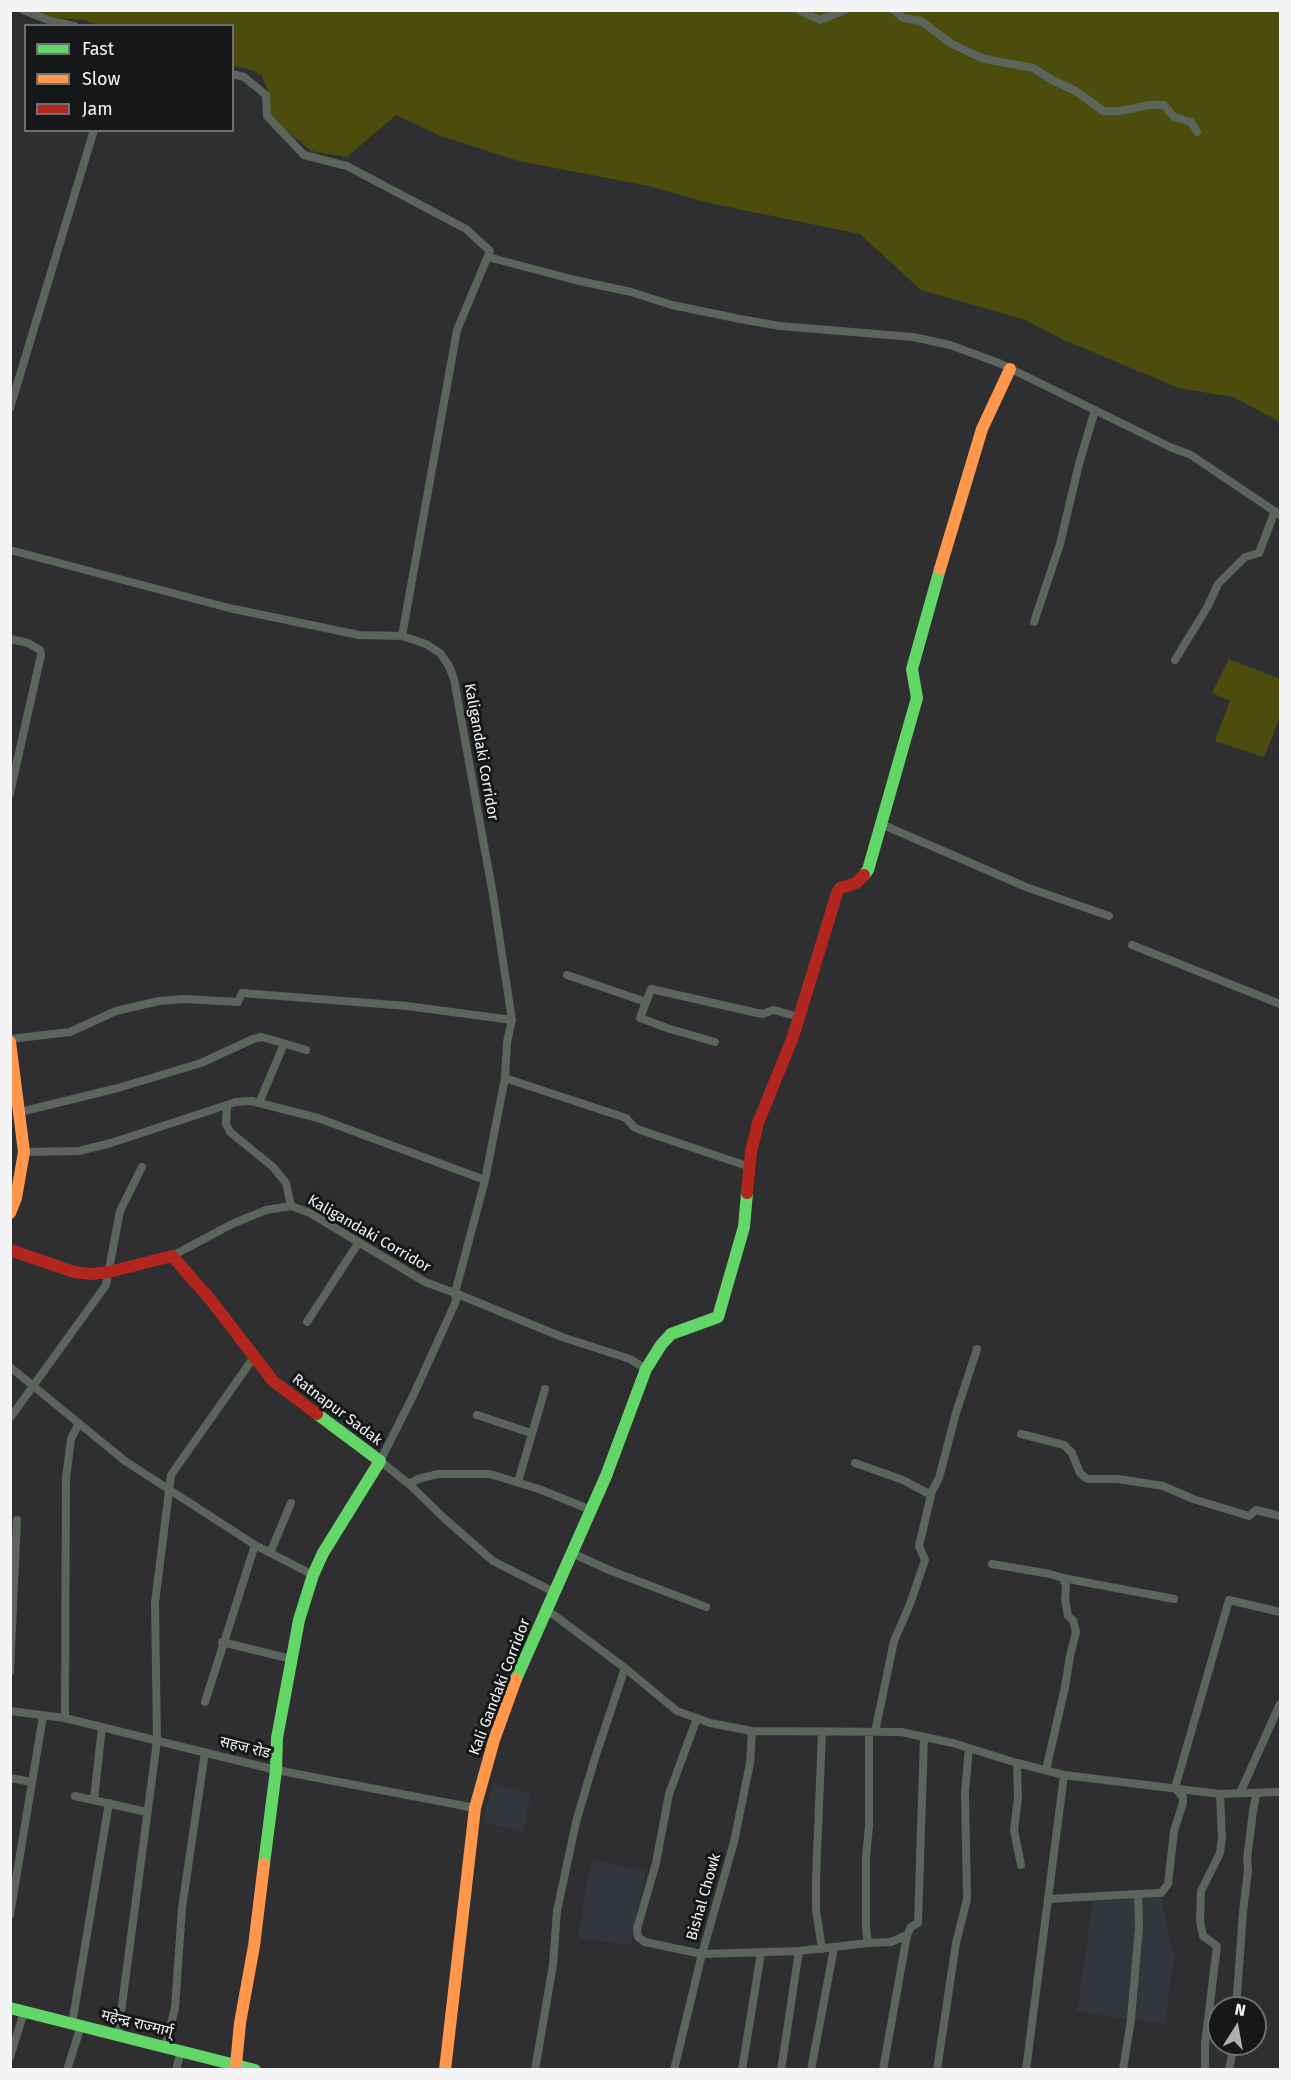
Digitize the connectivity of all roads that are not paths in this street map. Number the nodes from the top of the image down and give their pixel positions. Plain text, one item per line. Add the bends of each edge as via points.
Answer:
1 (23, 10) edge
2 (799, 10) edge
3 (845, 10) edge
4 (894, 10) edge
5 (65, 24) edge
6 (234, 74) edge
7 (93, 132) edge
8 (1197, 132) dead end
9 (488, 257) junction
10 (1010, 369) junction
11 (10, 408) edge
12 (1095, 411) junction
13 (1278, 513) edge
14 (10, 550) edge
15 (1034, 622) dead end
16 (402, 636) junction
17 (10, 639) edge
18 (1175, 660) dead end
19 (10, 793) edge
20 (881, 824) junction
21 (1109, 916) dead end
22 (1132, 945) dead end
23 (567, 975) dead end
24 (646, 1002) junction
25 (1281, 1004) edge
26 (799, 1017) junction
27 (512, 1020) junction
28 (10, 1041) edge
29 (715, 1042) dead end
30 (284, 1044) junction
31 (306, 1050) dead end
32 (12, 1059) edge
33 (505, 1078) junction
34 (259, 1103) junction
35 (227, 1106) junction
36 (20, 1112) junction
37 (24, 1152) junction
38 (142, 1167) dead end
39 (750, 1167) junction
40 (485, 1180) junction
41 (291, 1206) junction
42 (10, 1213) edge
43 (359, 1242) junction
44 (10, 1250) edge
45 (172, 1256) junction
46 (110, 1272) junction
47 (455, 1293) junction
48 (307, 1322) dead end
49 (977, 1349) dead end
50 (254, 1357) junction
51 (10, 1366) edge
52 (646, 1369) junction
53 (35, 1386) junction
54 (545, 1389) dead end
55 (477, 1415) dead end
56 (10, 1418) edge
57 (79, 1423) junction
58 (531, 1433) junction
59 (1021, 1434) dead end
60 (380, 1461) junction
61 (855, 1463) dead end
62 (518, 1482) junction
63 (409, 1484) junction
64 (168, 1490) junction
65 (931, 1495) junction
66 (291, 1503) dead end
67 (591, 1510) junction
68 (1281, 1516) edge
69 (17, 1520) dead end
70 (255, 1545) junction
71 (270, 1553) junction
72 (572, 1553) junction
73 (992, 1564) dead end
74 (313, 1575) junction
75 (1064, 1578) junction
76 (554, 1592) junction
77 (1174, 1599) dead end
78 (706, 1606) dead end
79 (545, 1611) junction
80 (1281, 1612) edge
81 (222, 1642) junction
82 (291, 1659) junction
83 (626, 1668) junction
84 (10, 1671) edge
85 (205, 1702) dead end
86 (1281, 1704) edge
87 (10, 1711) edge
88 (43, 1716) junction
89 (65, 1718) junction
90 (696, 1718) junction
91 (102, 1727) junction
92 (752, 1731) junction
93 (822, 1732) junction
94 (872, 1732) junction
95 (924, 1737) junction
96 (157, 1741) junction
97 (969, 1748) junction
98 (205, 1752) junction
99 (1017, 1764) junction
100 (276, 1770) junction
101 (1046, 1770) junction
102 (1064, 1775) junction
103 (10, 1778) edge
104 (32, 1782) junction
105 (1174, 1788) junction
106 (1281, 1792) edge
107 (1240, 1793) junction
108 (1259, 1793) junction
109 (1220, 1794) junction
110 (75, 1796) dead end
111 (94, 1799) junction
112 (109, 1803) junction
113 (475, 1808) junction
114 (147, 1812) junction
115 (1021, 1865) dead end
116 (1138, 1894) junction
117 (1048, 1899) junction
118 (10, 1915) edge
119 (907, 1935) junction
120 (868, 1943) junction
121 (834, 1948) junction
122 (822, 1949) junction
123 (800, 1951) junction
124 (761, 1953) junction
125 (702, 1954) junction
126 (1237, 1996) edge
127 (10, 2008) edge
128 (24, 2012) junction
129 (76, 2025) junction
130 (118, 2035) junction
131 (165, 2047) junction
132 (181, 2051) junction
133 (10, 2057) edge
134 (236, 2065) junction
135 (67, 2070) edge
136 (176, 2070) edge
137 (255, 2070) edge
138 (445, 2070) edge
139 (535, 2070) edge
140 (674, 2070) edge
141 (742, 2070) edge
142 (781, 2070) edge
143 (812, 2070) edge
144 (883, 2070) edge
145 (937, 2070) edge
146 (1026, 2070) edge
147 (1123, 2070) edge
148 (1205, 2070) edge

1 - 5 street
2 - 3 street via 820,20
4 - 8 street via 903,18 921,21 952,44 985,59 1032,68 1076,91 1103,111 1164,105 1174,117 1191,122
6 - 9 street via 244,77 266,95 267,116 304,154 347,166 466,229 490,251
7 - 11 street
9 - 10 street via 740,319 934,341
9 - 16 street via 457,330
10 - 12 street
10 - 20 main road via 982,429 931,597 912,669 917,698
12 - 13 street via 1191,455
12 - 15 street via 1060,544
13 - 18 street via 1259,553 1245,557 1218,584
14 - 16 street, Kaligandaki Corridor via 230,608 359,635
16 - 27 street, Kaligandaki Corridor via 440,653 454,679
17 - 19 street via 28,643 41,655
20 - 21 street via 1026,887
20 - 26 main road via 868,870 856,883 837,892
22 - 25 street
23 - 24 street
24 - 26 street via 651,989 762,1014 774,1010
24 - 29 street via 640,1018
26 - 39 main road via 758,1123
27 - 28 street via 407,1006 242,993 238,1002 159,1001 116,1011 70,1032
27 - 33 street, Kaligandaki Corridor
28 - 32 main road
30 - 31 street
30 - 34 street
30 - 36 street via 262,1037 253,1039 201,1063
32 - 36 main road
33 - 39 street via 626,1118 640,1130
33 - 40 street, Kaligandaki Corridor
34 - 35 street via 236,1102
34 - 40 street via 318,1118
35 - 37 street via 79,1151
35 - 41 street via 226,1124 230,1132 280,1175
36 - 37 main road
37 - 42 main road
38 - 46 street via 120,1210
39 - 52 main road, Kali Gandaki Corridor via 744,1227 718,1317 670,1334
40 - 47 street, Kaligandaki Corridor
41 - 43 street, Kaligandaki Corridor
41 - 45 street, Kaligandaki Corridor via 266,1210 232,1224
43 - 47 street, Kaligandaki Corridor via 425,1282
43 - 48 street
44 - 46 main road via 74,1272
45 - 46 main road
45 - 50 main road, Ratnapur Sadak
46 - 53 street via 106,1286
47 - 52 street, Kaligandaki Corridor via 562,1337 630,1359
47 - 60 street via 456,1301 448,1319
49 - 65 street
50 - 60 main road, Ratnapur Sadak via 273,1381
50 - 64 street via 177,1466
51 - 53 street
52 - 67 main road, Kali Gandaki Corridor
53 - 56 street
53 - 57 street
54 - 58 street
55 - 58 street
57 - 64 street
57 - 89 street via 71,1439 66,1478
58 - 62 street
59 - 68 street via 1064,1445 1087,1479 1163,1486 1249,1516 1256,1509
60 - 63 street
60 - 74 main road, Ratnapur Sadak
61 - 65 street
62 - 63 street via 490,1474 465,1473 438,1474
62 - 67 street
63 - 76 street via 493,1561
64 - 70 street
64 - 96 street via 155,1603
65 - 94 street via 920,1546 924,1560 894,1641
66 - 71 street
67 - 72 main road, Kali Gandaki Corridor
69 - 84 street
70 - 71 street
70 - 81 street
71 - 74 street
72 - 76 main road, Kali Gandaki Corridor
72 - 78 street
73 - 75 street
74 - 82 main road, Ratnapur Sadak
75 - 77 street
75 - 101 street via 1068,1616 1076,1632
76 - 79 main road, Kali Gandaki Corridor
79 - 83 street
79 - 113 main road, Kali Gandaki Corridor via 494,1740
80 - 105 street via 1229,1600
81 - 82 street
81 - 85 street
82 - 100 main road, Ratnapur Sadak
83 - 90 street via 677,1711
83 - 139 street via 576,1822 557,1911 553,1965
86 - 107 street
87 - 88 street, सहज रोड
88 - 89 street, सहज रोड
88 - 104 street
89 - 91 street, सहज रोड
90 - 92 street
90 - 125 street via 669,1794 638,1937 645,1942
91 - 96 street, सहज रोड
91 - 111 street
92 - 93 street
92 - 125 street, Bishal Chowk via 750,1763 734,1842
93 - 94 street
93 - 122 street via 816,1910
94 - 95 street
94 - 120 street
95 - 97 street
95 - 119 street via 918,1923
96 - 98 street, सहज रोड
96 - 114 street
97 - 99 street
97 - 145 street via 966,1899
98 - 100 street, सहज रोड
98 - 131 street via 182,1908 175,2008
99 - 101 street
99 - 115 street via 1014,1830
100 - 113 street, सहज रोड
100 - 134 main road, Ratnapur Sadak
101 - 102 street
102 - 105 street
102 - 117 street
103 - 104 street
104 - 118 street
105 - 109 street
105 - 116 street via 1183,1797 1183,1803 1174,1831 1168,1884 1161,1893
106 - 108 street
107 - 108 street
107 - 109 street
108 - 126 street via 1247,1859
109 - 148 street via 1220,1853 1201,1891 1203,1936 1217,1946
110 - 111 street
111 - 112 street
112 - 114 street
112 - 129 street
113 - 138 main road, Kali Gandaki Corridor
114 - 130 street
116 - 117 street
116 - 147 street via 1139,1927
117 - 146 street
119 - 120 street via 891,1942
119 - 144 street
120 - 121 street
121 - 122 street
121 - 143 street
122 - 123 street
123 - 124 street
123 - 142 street
124 - 125 street
124 - 141 street
125 - 140 street, Bishal Chowk
127 - 128 main road, महेन्द्र राज्मार्ग्
128 - 129 main road, महेन्द्र राज्मार्ग्
128 - 133 street
129 - 130 main road, महेन्द्र राज्मार्ग्
129 - 135 street
130 - 131 main road, महेन्द्र राज्मार्ग्
131 - 132 main road, महेन्द्र राज्मार्ग्
132 - 134 main road, महेन्द्र राज्मार्ग्
132 - 136 street
134 - 137 main road, महेन्द्र राज्मार्ग्

